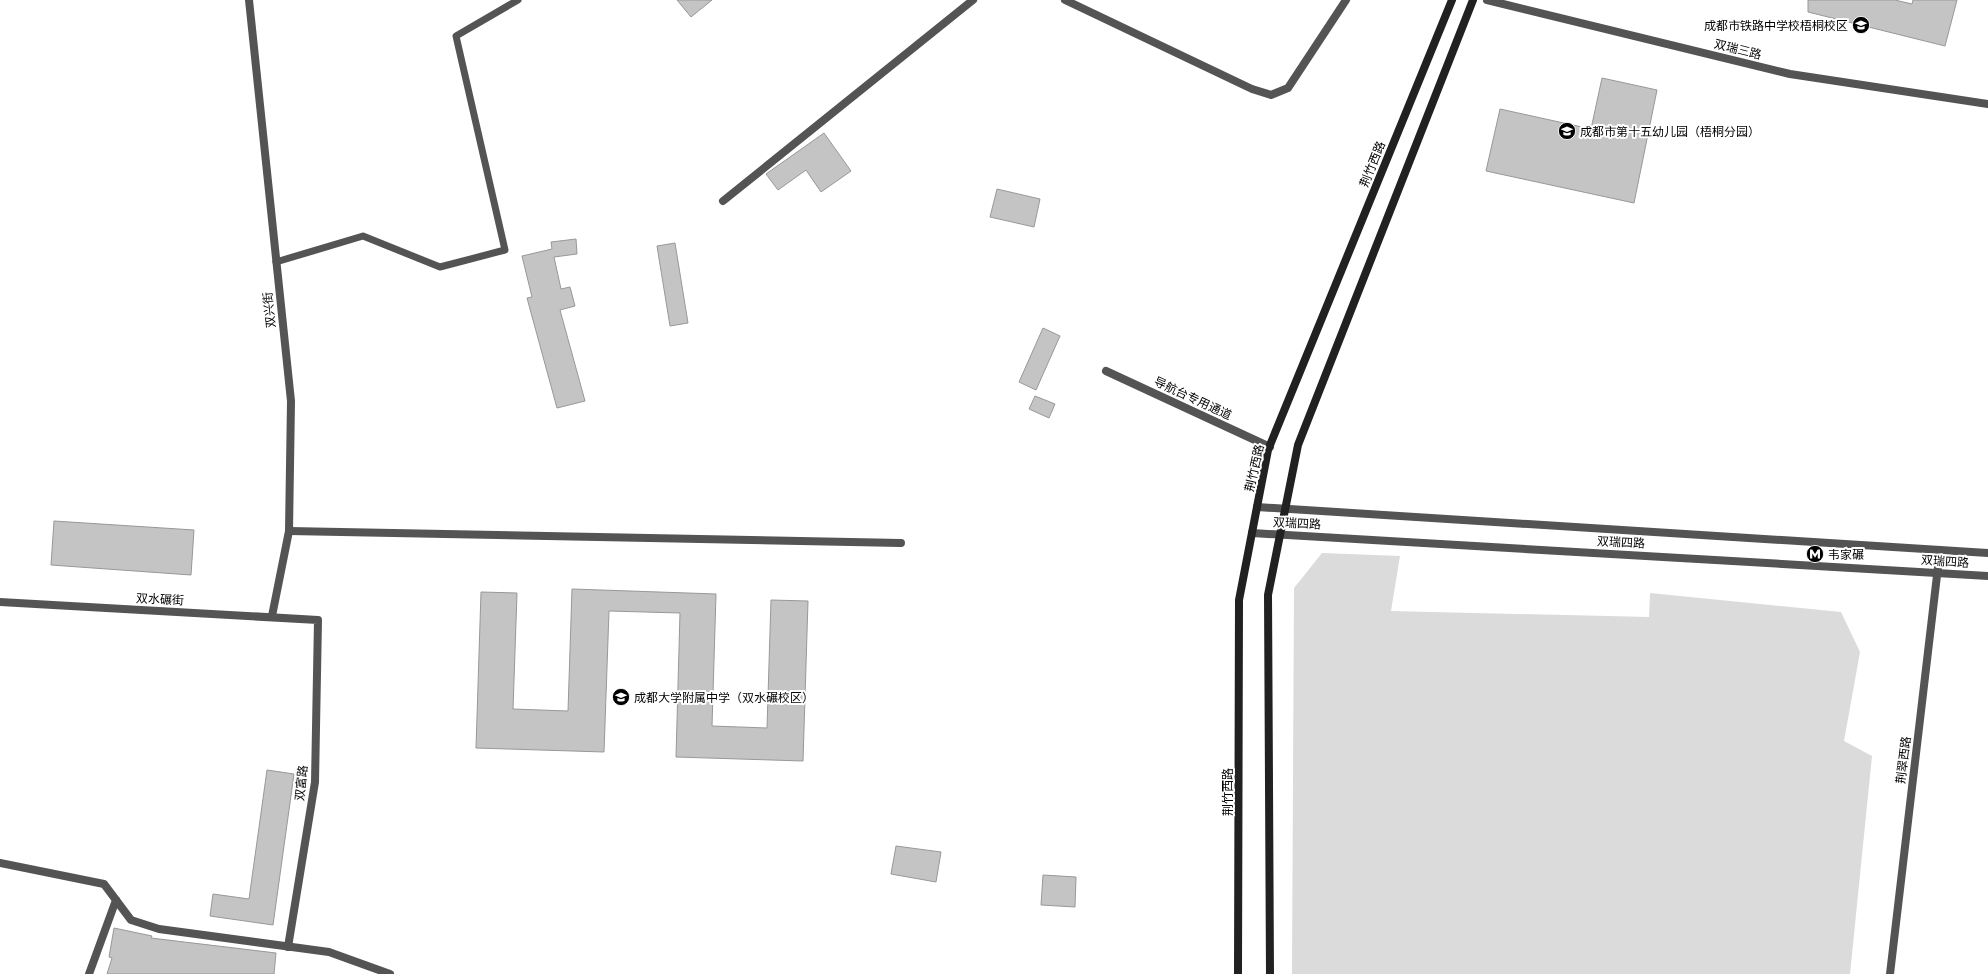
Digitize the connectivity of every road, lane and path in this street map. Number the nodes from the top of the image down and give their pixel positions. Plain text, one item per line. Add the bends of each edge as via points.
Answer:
1 (249, 0) edge
2 (518, 0) edge
3 (973, 0) edge
4 (1065, 0) edge
5 (1346, 0) edge
6 (1452, 0) edge
7 (1473, 0) edge
8 (1486, 0) edge
9 (1988, 104) edge
10 (723, 200) dead end
11 (276, 262) junction
12 (1106, 371) dead end
13 (1270, 446) junction
14 (1257, 507) junction
15 (1285, 509) junction
16 (288, 531) junction
17 (1252, 533) junction
18 (1280, 534) junction
19 (901, 543) dead end
20 (1940, 550) junction
21 (1988, 554) edge
22 (1937, 572) junction
23 (1988, 576) edge
24 (0, 602) edge
25 (272, 616) junction
26 (318, 620) joint
27 (0, 863) edge
28 (116, 900) junction
29 (288, 947) junction
30 (89, 974) edge
31 (390, 974) edge
32 (1238, 974) edge
33 (1270, 974) edge
34 (1890, 974) edge

1 - 11 street, 双兴街
2 - 11 lane via 456,36 504,250 440,267 364,236
3 - 10 street
4 - 5 street via 1271,95 1288,88
6 - 13 main road, 荆竹西路
7 - 15 main road via 1298,445
8 - 9 street, 双瑞三路 via 1790,74
11 - 16 street, 双兴街 via 291,401
12 - 13 street, 导航台专用通道
13 - 14 main road, 荆竹西路
14 - 15 street, 双瑞四路
14 - 17 main road, 荆竹西路
15 - 18 main road
15 - 20 street, 双瑞四路
16 - 19 street
16 - 25 street, 双兴街
17 - 18 street, 双瑞四路
17 - 32 main road, 荆竹西路 via 1239,600
18 - 22 street, 双瑞四路
18 - 33 main road via 1268,595
20 - 21 street, 双瑞四路
20 - 22 street, 荆翠西路
22 - 23 street, 双瑞四路
22 - 34 street, 荆翠西路
24 - 25 street, 双水碾街
25 - 26 street, 双水碾街
26 - 29 street, 双富路 via 315,782
27 - 28 street via 104,884
28 - 29 street via 130,920 159,930
28 - 30 street
29 - 31 street via 329,952

